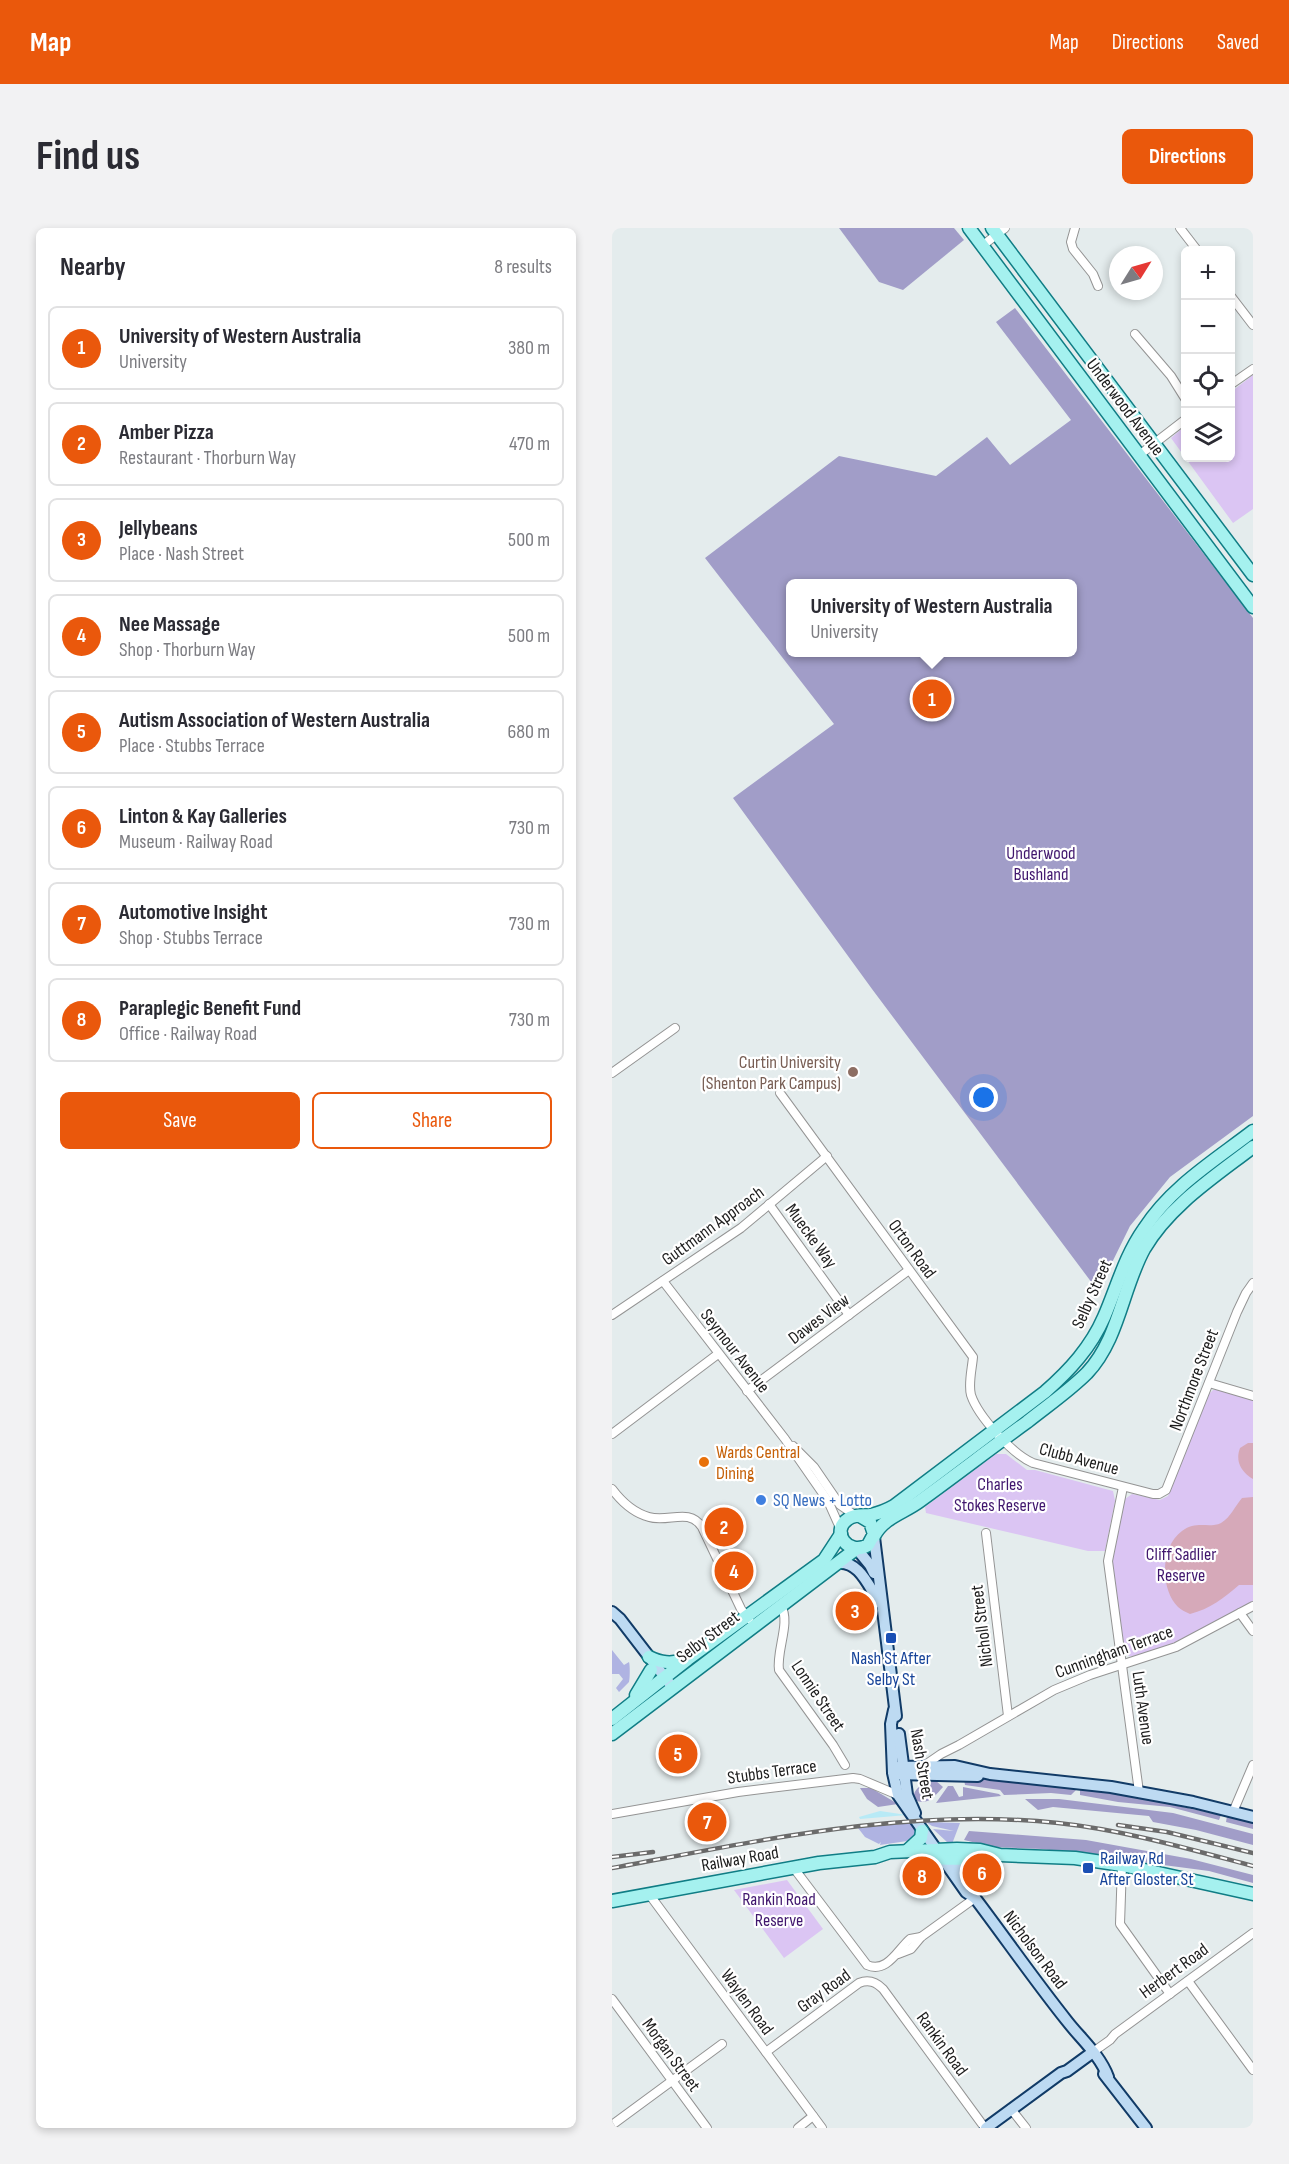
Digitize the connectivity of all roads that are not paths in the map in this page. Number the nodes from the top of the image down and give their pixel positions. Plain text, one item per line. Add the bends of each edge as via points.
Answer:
1 (969, 228) edge
2 (1075, 228) edge
3 (1180, 228) edge
4 (998, 230) edge
5 (982, 246) junction
6 (1194, 246) edge
7 (1098, 286) dead end
8 (1234, 300) edge
9 (1253, 325) edge
10 (1135, 334) dead end
11 (1253, 369) edge
12 (1235, 382) edge
13 (1181, 393) edge
14 (1181, 422) edge
15 (1154, 445) junction
16 (1138, 456) junction
17 (1253, 575) edge
18 (1253, 607) edge
19 (675, 1028) dead end
20 (612, 1073) edge
21 (780, 1093) dead end
22 (1253, 1131) edge
23 (1253, 1147) edge
24 (827, 1156) junction
25 (770, 1204) junction
26 (909, 1270) junction
27 (663, 1281) junction
28 (1253, 1284) edge
29 (612, 1315) edge
30 (849, 1315) junction
31 (718, 1354) junction
32 (1076, 1363) junction
33 (1088, 1372) junction
34 (1209, 1383) junction
35 (747, 1391) junction
36 (1253, 1396) edge
37 (612, 1434) edge
38 (999, 1435) junction
39 (785, 1439) junction
40 (1124, 1487) junction
41 (612, 1489) edge
42 (1166, 1490) joint
43 (858, 1516) junction
44 (841, 1532) junction
45 (986, 1533) dead end
46 (874, 1536) junction
47 (856, 1549) junction
48 (837, 1563) junction
49 (882, 1605) junction
50 (781, 1606) junction
51 (1253, 1606) edge
52 (612, 1612) edge
53 (1240, 1613) junction
54 (750, 1621) junction
55 (1253, 1631) edge
56 (688, 1659) junction
57 (650, 1663) junction
58 (1122, 1665) junction
59 (666, 1684) junction
60 (623, 1710) junction
61 (1008, 1716) junction
62 (612, 1719) edge
63 (612, 1734) edge
64 (845, 1765) dead end
65 (1253, 1765) edge
66 (923, 1770) junction
67 (898, 1771) junction
68 (870, 1776) dead end
69 (853, 1778) junction
70 (1139, 1792) junction
71 (902, 1793) junction
72 (1233, 1812) junction
73 (612, 1814) edge
74 (1253, 1817) edge
75 (922, 1831) junction
76 (907, 1851) junction
77 (942, 1854) junction
78 (875, 1857) junction
79 (1125, 1865) junction
80 (793, 1867) junction
81 (649, 1894) junction
82 (1253, 1894) edge
83 (975, 1898) junction
84 (612, 1901) edge
85 (1253, 1934) edge
86 (872, 1981) joint
87 (1188, 1982) junction
88 (1170, 1995) junction
89 (612, 1999) edge
90 (722, 2044) dead end
91 (766, 2052) junction
92 (1089, 2052) junction
93 (1253, 2070) edge
94 (672, 2081) junction
95 (1011, 2109) junction
96 (813, 2116) junction
97 (612, 2125) edge
98 (706, 2128) edge
99 (798, 2128) edge
100 (822, 2128) edge
101 (985, 2128) edge
102 (1026, 2128) edge
103 (1146, 2128) edge

1 - 5 main road, Underwood Avenue
2 - 7 street via 1073,249 1093,273
3 - 6 street
4 - 5 street
4 - 15 main road, Underwood Avenue
5 - 16 main road, Underwood Avenue
8 - 9 street
10 - 13 street
11 - 12 street
14 - 15 street
15 - 16 street
15 - 17 main road, Underwood Avenue
16 - 18 main road, Underwood Avenue
19 - 20 street
21 - 24 street, Orton Road
22 - 32 main road, Selby Street via 1174,1191 1153,1215 1134,1245 1095,1335
23 - 33 main road, Selby Street via 1198,1189 1157,1229 1133,1272 1106,1345
24 - 25 street, Guttmann Approach
24 - 26 street, Orton Road
25 - 27 street, Guttmann Approach
25 - 30 street, Muecke Way
26 - 30 street, Dawes View
26 - 38 street, Orton Road via 973,1357 971,1396
27 - 29 street, Guttmann Approach
27 - 31 street, Seymour Avenue
28 - 34 street, Northmore Street via 1245,1293
30 - 35 street, Dawes View
31 - 35 street, Seymour Avenue
31 - 37 street
32 - 33 main road
32 - 38 main road, Selby Street
33 - 38 main road, Selby Street via 1054,1401
34 - 36 street
34 - 42 street, Northmore Street
35 - 39 street, Seymour Avenue
38 - 40 street, Clubb Avenue via 1016,1453 1033,1463
38 - 43 main road, Selby Street via 894,1506
38 - 46 main road, Selby Street via 908,1510 886,1521
39 - 43 street, Seymour Avenue via 814,1467 840,1505
39 - 44 street, Seymour Avenue via 830,1504
40 - 42 street, Clubb Avenue via 1153,1494
40 - 58 street, Luth Avenue via 1108,1561
41 - 54 street via 626,1505 647,1517 696,1519
43 - 44 main road via 845,1521
43 - 46 main road via 872,1523
44 - 47 main road via 846,1543
44 - 54 main road, Selby Street via 824,1560
45 - 61 street, Nicholl Street
46 - 47 main road via 867,1546
46 - 49 main road, Nash Street
47 - 48 main road, Selby Street
47 - 49 main road, Nash Street via 872,1568
48 - 49 main road via 862,1575
48 - 50 main road, Selby Street
49 - 67 main road, Nash Street
50 - 54 main road, Selby Street
50 - 64 street, Lonnie Street via 785,1616 779,1670
51 - 53 street, Cunningham Terrace
52 - 57 main road
53 - 55 street
53 - 58 street, Cunningham Terrace via 1176,1647
54 - 56 main road, Selby Street
54 - 59 main road, Selby Street
56 - 57 main road
56 - 59 main road, Selby Street
57 - 59 main road
57 - 60 main road via 641,1690
58 - 61 street, Cunningham Terrace via 1063,1686
58 - 70 street, Luth Avenue
59 - 60 main road, Selby Street
59 - 63 main road, Selby Street
60 - 62 main road, Selby Street
61 - 66 street, Cunningham Terrace via 954,1746
65 - 72 street
66 - 67 main road
66 - 70 main road via 955,1766 990,1774
66 - 71 main road
67 - 71 main road, Nash Street
68 - 69 street
69 - 71 street, Stubbs Terrace
69 - 73 street, Stubbs Terrace
70 - 72 main road
71 - 75 main road, Nash Street
71 - 77 main road, Nash Street
72 - 74 main road
75 - 76 main road via 921,1838
75 - 77 main road, Nash Street
76 - 77 main road, Railway Road
76 - 78 main road, Railway Road
77 - 78 main road, Railway Road
77 - 79 main road, Railway Road via 980,1850
77 - 83 main road, Nicholson Road via 966,1892
78 - 80 main road, Railway Road
79 - 82 main road, Railway Road
79 - 88 street via 1120,1924
80 - 81 main road, Railway Road
80 - 83 street via 862,1960 875,1967 898,1954 910,1939 921,1937
81 - 84 main road, Railway Road
81 - 91 street, Waylen Road
83 - 92 main road, Nicholson Road
85 - 87 street, Herbert Road
86 - 91 street, Gray Road via 859,1983
86 - 101 street, Rankin Road via 883,1989
87 - 88 street, Herbert Road
87 - 93 street
88 - 92 street, Herbert Road
89 - 94 street, Morgan Street
90 - 94 street
91 - 96 street, Waylen Road
92 - 95 main road, Herbert Road
92 - 103 main road, Nicholson Road via 1105,2067 1108,2077
94 - 97 street
94 - 98 street, Morgan Street
95 - 101 main road, Herbert Road
95 - 102 street
96 - 99 street
96 - 100 street, Waylen Road

